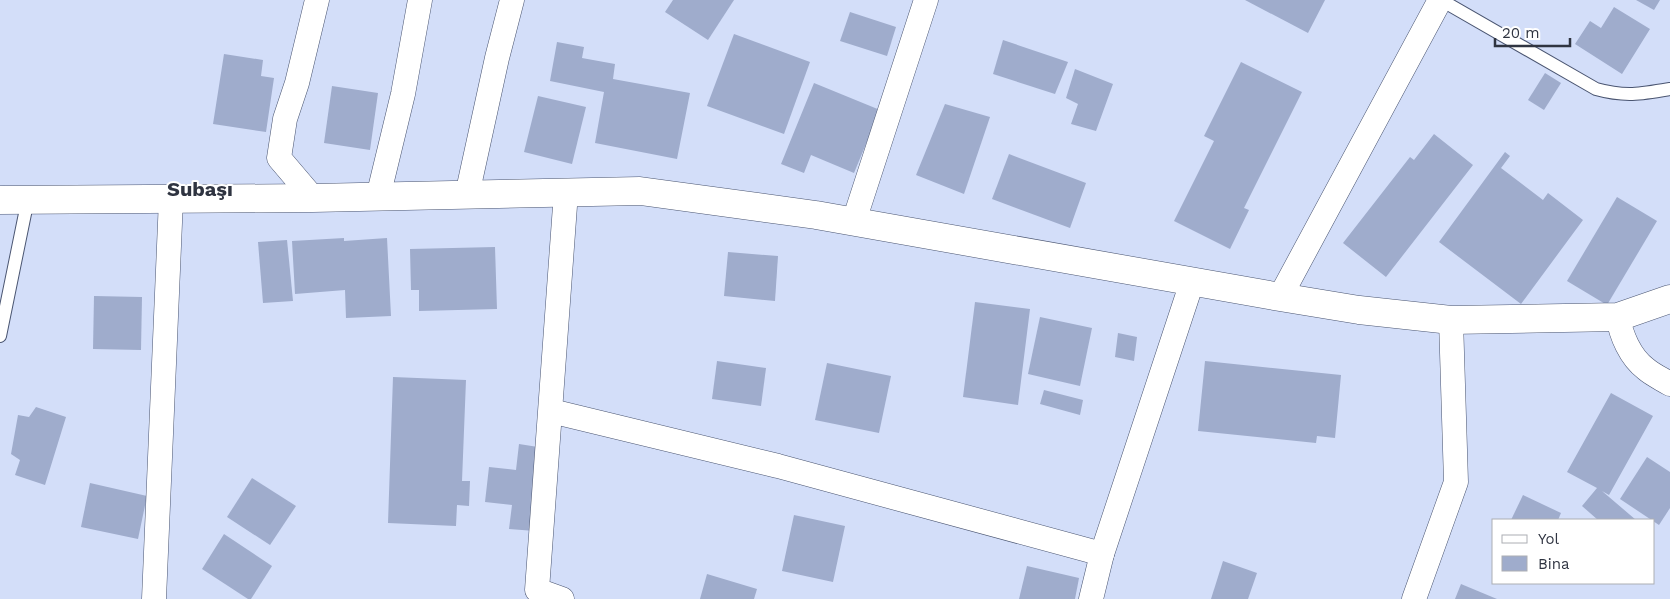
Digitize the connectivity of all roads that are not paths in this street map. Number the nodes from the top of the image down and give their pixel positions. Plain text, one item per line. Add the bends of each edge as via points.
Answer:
1 (317, 0) edge
2 (420, 0) edge
3 (512, 0) edge
4 (926, 0) edge
5 (1441, 0) edge
6 (1670, 89) edge
7 (566, 192) junction
8 (467, 194) junction
9 (378, 197) junction
10 (313, 198) junction
11 (171, 199) junction
12 (0, 200) edge
13 (28, 200) junction
14 (854, 221) junction
15 (1192, 282) junction
16 (1280, 298) junction
17 (1670, 299) edge
18 (1618, 316) junction
19 (1451, 320) junction
20 (0, 336) edge
21 (1670, 384) edge
22 (551, 412) junction
23 (1102, 554) junction
24 (536, 595) edge
25 (154, 599) edge
26 (562, 599) edge
27 (1091, 599) edge
28 (1414, 599) edge

1 - 10 street via 279,158
2 - 9 street via 403,94
3 - 8 street
4 - 14 street
5 - 6 lane via 1596,89 1636,95
5 - 16 street
7 - 8 street
7 - 14 street via 640,191
7 - 22 street
8 - 9 street
9 - 10 street
10 - 11 street
11 - 13 street
11 - 25 street
12 - 13 street
13 - 20 lane
14 - 15 street
15 - 16 street
15 - 23 street
16 - 19 street
17 - 18 street
18 - 19 street
18 - 21 street via 1622,335 1644,368
19 - 28 street via 1456,482
22 - 23 street via 778,466
22 - 24 street
23 - 27 street
24 - 26 street

